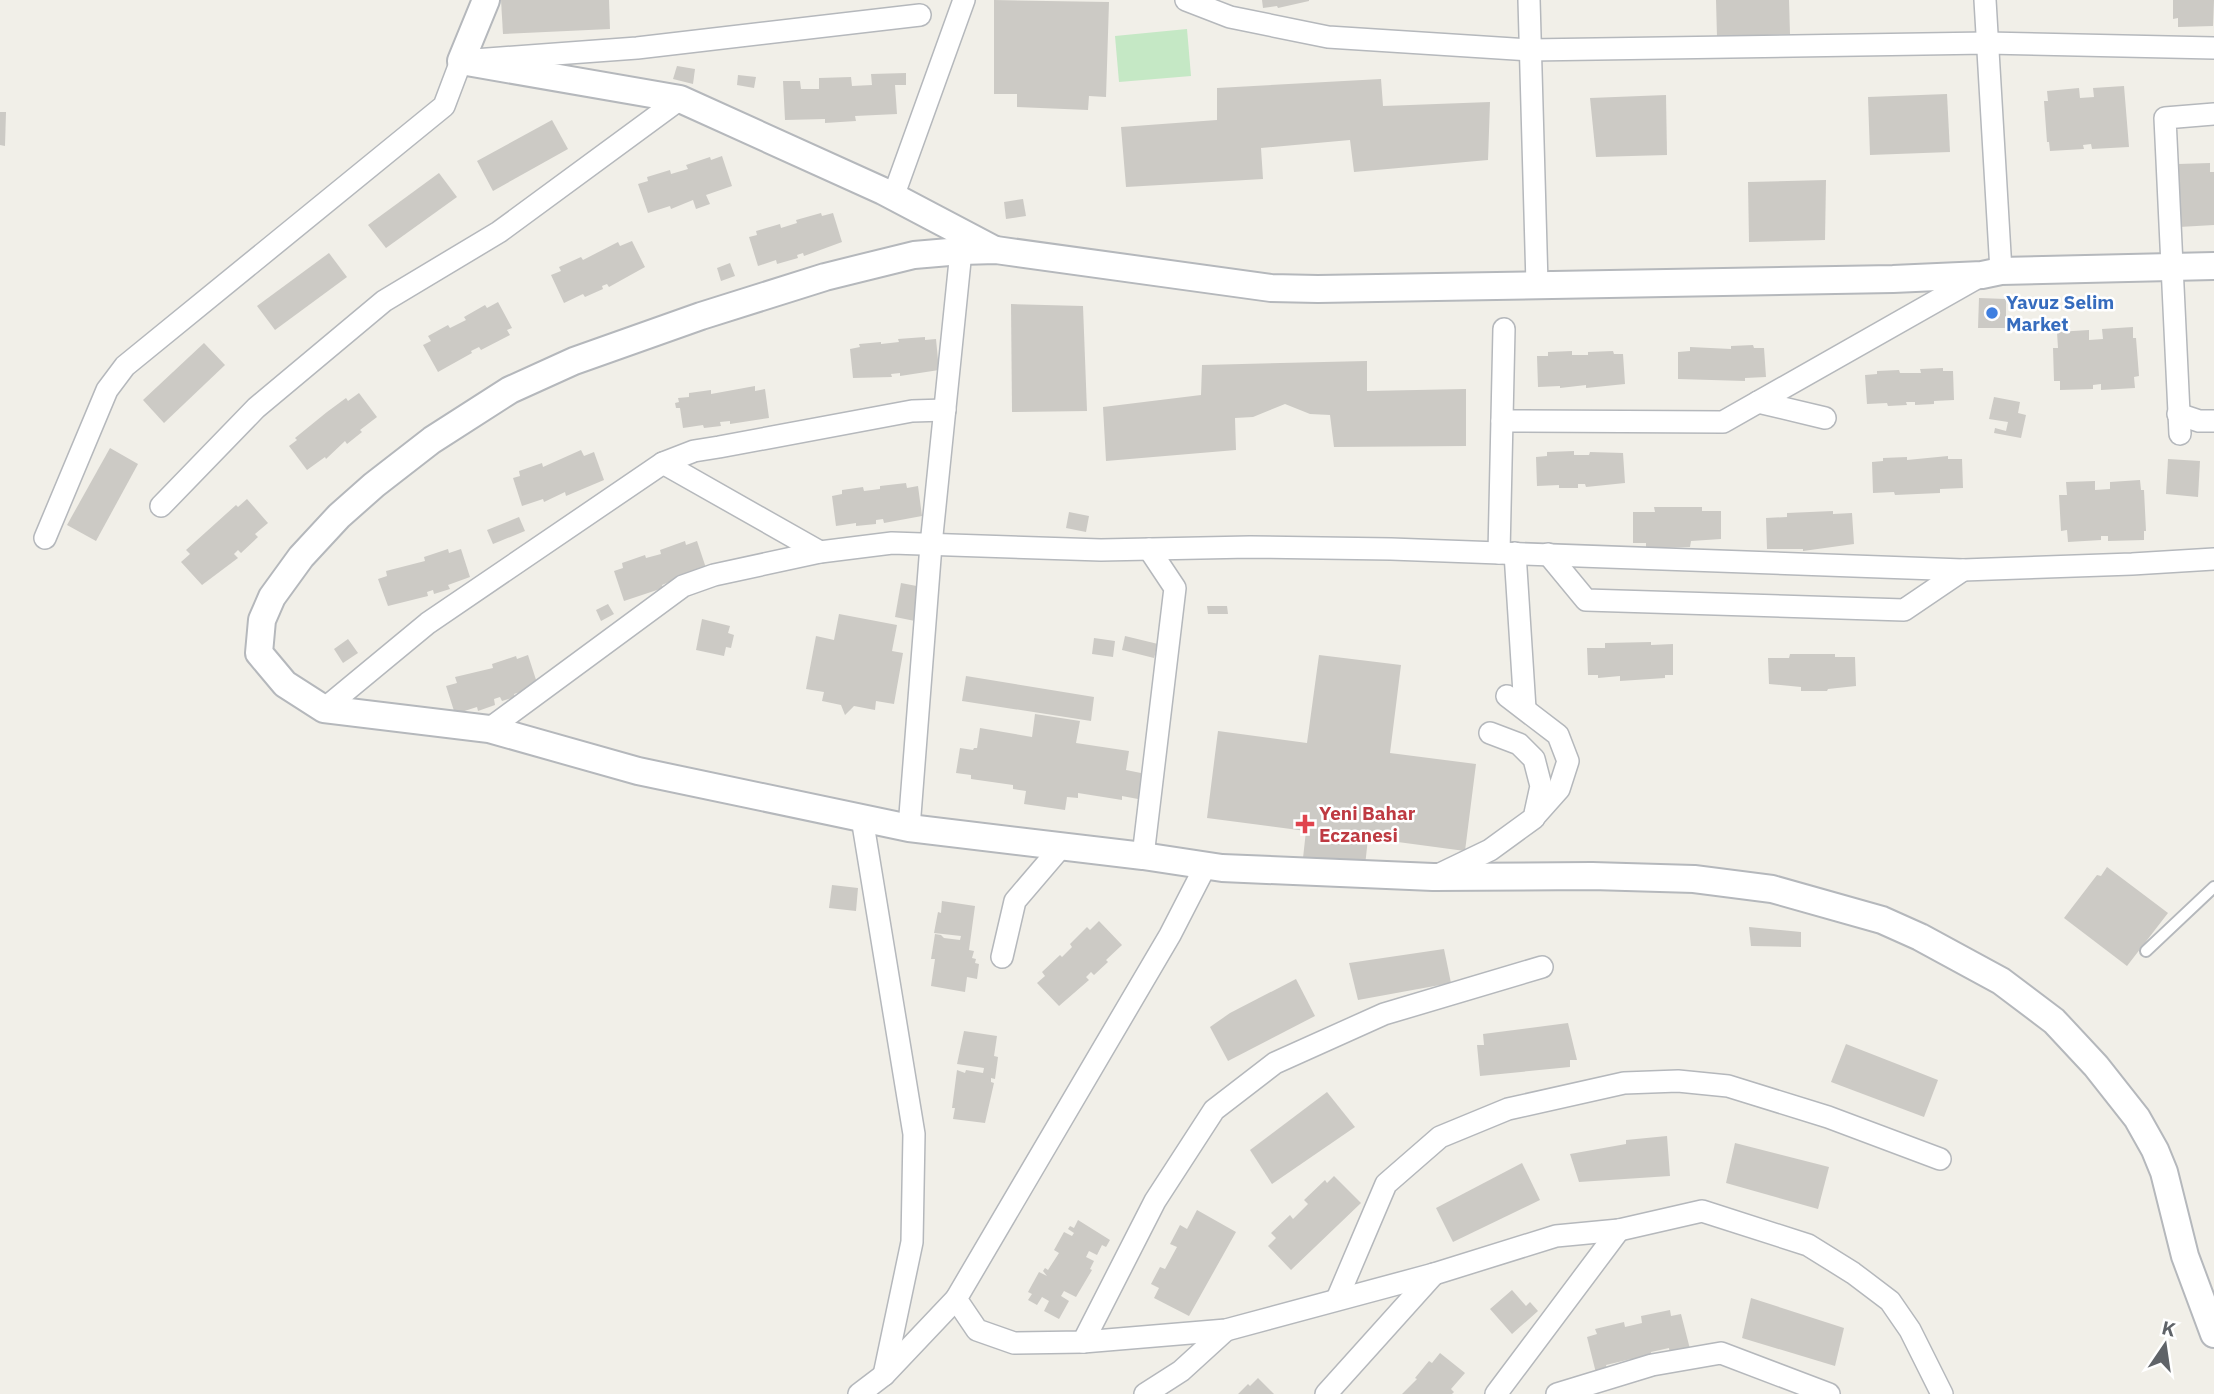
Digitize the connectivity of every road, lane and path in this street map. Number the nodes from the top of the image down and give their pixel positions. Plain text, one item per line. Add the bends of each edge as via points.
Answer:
1 (486, 0) edge
2 (964, 0) edge
3 (1186, 0) edge
4 (1529, 0) edge
5 (1985, 0) edge
6 (920, 15) dead end
7 (1987, 43) junction
8 (2214, 48) edge
9 (1530, 50) junction
10 (461, 61) junction
11 (680, 99) junction
12 (2214, 114) edge
13 (893, 197) junction
14 (996, 250) junction
15 (961, 251) junction
16 (2214, 266) edge
17 (2171, 267) junction
18 (1992, 273) junction
19 (1537, 284) junction
20 (1504, 330) dead end
21 (1758, 402) junction
22 (945, 410) junction
23 (1825, 418) dead end
24 (1502, 421) junction
25 (2214, 421) edge
26 (663, 463) junction
27 (161, 506) dead end
28 (45, 538) dead end
29 (932, 545) junction
30 (1150, 549) junction
31 (820, 552) junction
32 (1507, 553) junction
33 (1548, 554) junction
34 (2214, 559) edge
35 (1963, 570) junction
36 (1507, 696) dead end
37 (324, 709) junction
38 (1525, 709) junction
39 (489, 729) junction
40 (1490, 733) dead end
41 (862, 818) junction
42 (1534, 818) junction
43 (909, 828) junction
44 (1062, 846) junction
45 (1143, 856) junction
46 (1206, 865) junction
47 (1433, 877) junction
48 (2214, 887) edge
49 (2146, 951) dead end
50 (1002, 957) dead end
51 (1542, 967) dead end
52 (1940, 1159) dead end
53 (1619, 1230) junction
54 (1434, 1273) junction
55 (1337, 1298) junction
56 (956, 1299) junction
57 (1226, 1330) junction
58 (2214, 1334) edge
59 (1083, 1342) junction
60 (884, 1375) junction
61 (859, 1394) edge
62 (1145, 1394) edge
63 (1326, 1394) edge
64 (1496, 1394) edge
65 (1557, 1394) edge
66 (1829, 1394) edge
67 (1941, 1394) edge

1 - 10 street
2 - 13 street
3 - 9 street via 1230,17 1328,37
4 - 9 street
5 - 7 street
6 - 10 street via 637,48
7 - 8 street
7 - 9 street
7 - 18 street
9 - 19 street
10 - 11 street
10 - 28 street via 444,106 125,366 107,390
11 - 13 street
11 - 27 street via 499,232 384,301 256,408
12 - 17 street via 2165,118
13 - 14 street
14 - 15 street
14 - 19 street via 1271,288
15 - 22 street
15 - 37 street via 914,255 825,277 587,356 510,390 432,440 339,516 301,557 272,597 262,620 259,653 285,684
16 - 17 street
17 - 18 street
17 - 25 street via 2179,424
18 - 19 street via 1893,279
18 - 21 street
20 - 24 street
21 - 23 street
21 - 24 street via 1723,422
22 - 26 street via 912,411 732,444
22 - 29 street
24 - 32 street
26 - 31 street
26 - 37 street via 428,623
29 - 30 street
29 - 31 street via 892,543
29 - 43 street
30 - 32 street
30 - 45 street via 1175,588
31 - 39 street via 683,586
32 - 33 street
32 - 38 street
33 - 35 street
33 - 35 street via 1586,600 1904,610
34 - 35 street
36 - 38 street
37 - 39 street
38 - 42 street via 1558,735 1568,761 1559,789
39 - 41 street via 638,771
40 - 42 street via 1519,744 1534,759 1541,786
41 - 43 street
41 - 60 street via 914,1134 912,1242
42 - 47 street via 1490,850
43 - 44 street
44 - 45 street
44 - 50 street via 1015,901
45 - 46 street
46 - 47 street
46 - 56 street via 1170,935
47 - 58 street via 1694,879 1772,889 1882,920 2001,981 2054,1021 2137,1118 2164,1172 2185,1256
48 - 49 lane
51 - 59 street via 1384,1014 1275,1063 1214,1110 1155,1201
52 - 55 street via 1728,1086 1678,1081 1625,1083 1521,1106 1440,1137 1386,1184
53 - 54 street via 1556,1236
53 - 64 street
53 - 67 street via 1702,1212 1808,1245 1890,1301 1910,1330
54 - 55 street
54 - 63 street
55 - 57 street
56 - 59 street via 976,1330 1014,1343
56 - 60 street
57 - 59 street
57 - 62 street via 1181,1371
60 - 61 street
65 - 66 street via 1652,1365 1721,1353

